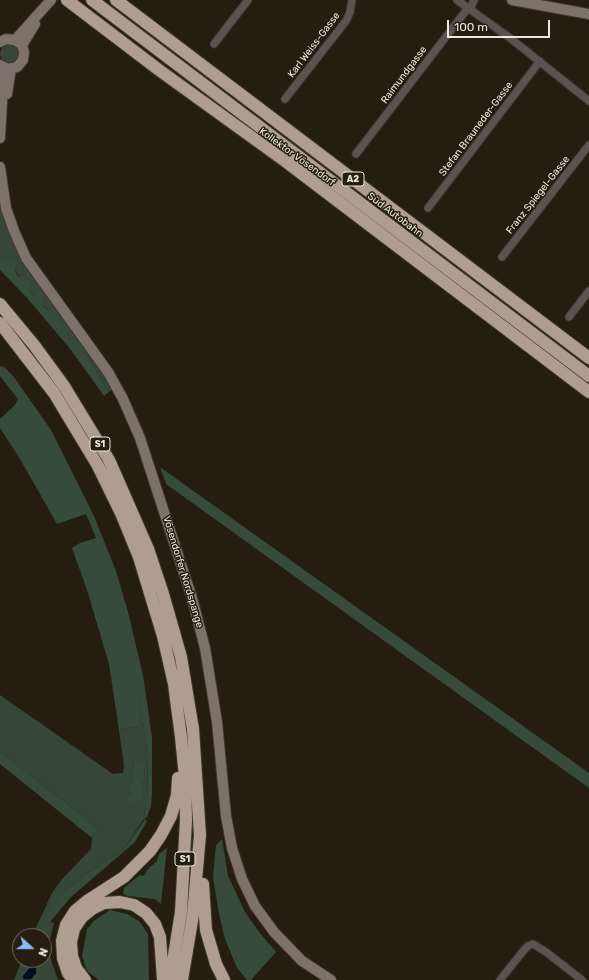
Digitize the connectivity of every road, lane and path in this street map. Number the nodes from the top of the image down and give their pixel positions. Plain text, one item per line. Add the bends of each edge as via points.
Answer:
1 (51, 0) edge
2 (67, 0) edge
3 (92, 0) edge
4 (116, 0) edge
5 (248, 0) edge
6 (352, 0) edge
7 (457, 0) edge
8 (474, 0) edge
9 (512, 0) edge
10 (469, 9) junction
11 (589, 14) edge
12 (0, 42) edge
13 (18, 43) junction
14 (214, 44) dead end
15 (540, 61) junction
16 (5, 67) edge
17 (285, 99) dead end
18 (589, 101) edge
19 (0, 138) edge
20 (589, 145) edge
21 (356, 154) dead end
22 (0, 167) edge
23 (428, 208) dead end
24 (502, 257) dead end
25 (589, 291) edge
26 (0, 304) edge
27 (569, 317) dead end
28 (0, 323) edge
29 (589, 358) edge
30 (589, 376) edge
31 (589, 392) edge
32 (181, 737) junction
33 (200, 835) junction
34 (74, 980) edge
35 (85, 980) edge
36 (162, 980) edge
37 (170, 980) edge
38 (182, 980) edge
39 (224, 980) edge
40 (331, 980) edge
41 (500, 980) edge
42 (582, 980) edge

1 - 13 main road
2 - 31 highway, Kollektor Vösendorf via 285,161
3 - 30 highway, Süd Autobahn / A2
4 - 29 highway, Süd Autobahn / A2
5 - 14 street
6 - 17 street, Karl Weiss-Gasse via 346,21
7 - 10 street
8 - 10 street, Raimundgasse
9 - 11 main road
10 - 15 street
10 - 21 street, Raimundgasse
12 - 13 main road via 9,39
13 - 16 main road via 24,52 23,60 17,67
15 - 18 street
15 - 23 street, Stefan Brauneder-Gasse
16 - 19 main road
20 - 24 street, Franz Spiegel-Gasse
22 - 40 main road, Vösendorfer Nordspange via 6,208 26,258 108,372 123,399 143,446 192,598 205,648 217,716 227,822 234,859 242,879 255,906 274,932 302,960
25 - 27 street
26 - 33 highway, S1 via 34,345 87,422 109,460 148,549 164,594 181,657 189,700
28 - 32 highway, S1 via 38,370 61,405 98,466 120,513 139,557 163,636 174,684
32 - 34 highway via 177,795 171,816 161,835 138,864 124,877 75,911 66,925 62,941 63,958 68,973
32 - 37 highway, S1 via 185,777 185,872
33 - 38 highway, S1 via 193,914
33 - 39 highway via 206,930 216,964
35 - 36 highway via 76,968 72,956 71,942 74,929 82,917 92,909 104,903 120,902 134,905 146,913 155,924 160,937
41 - 42 street via 528,946 536,945

